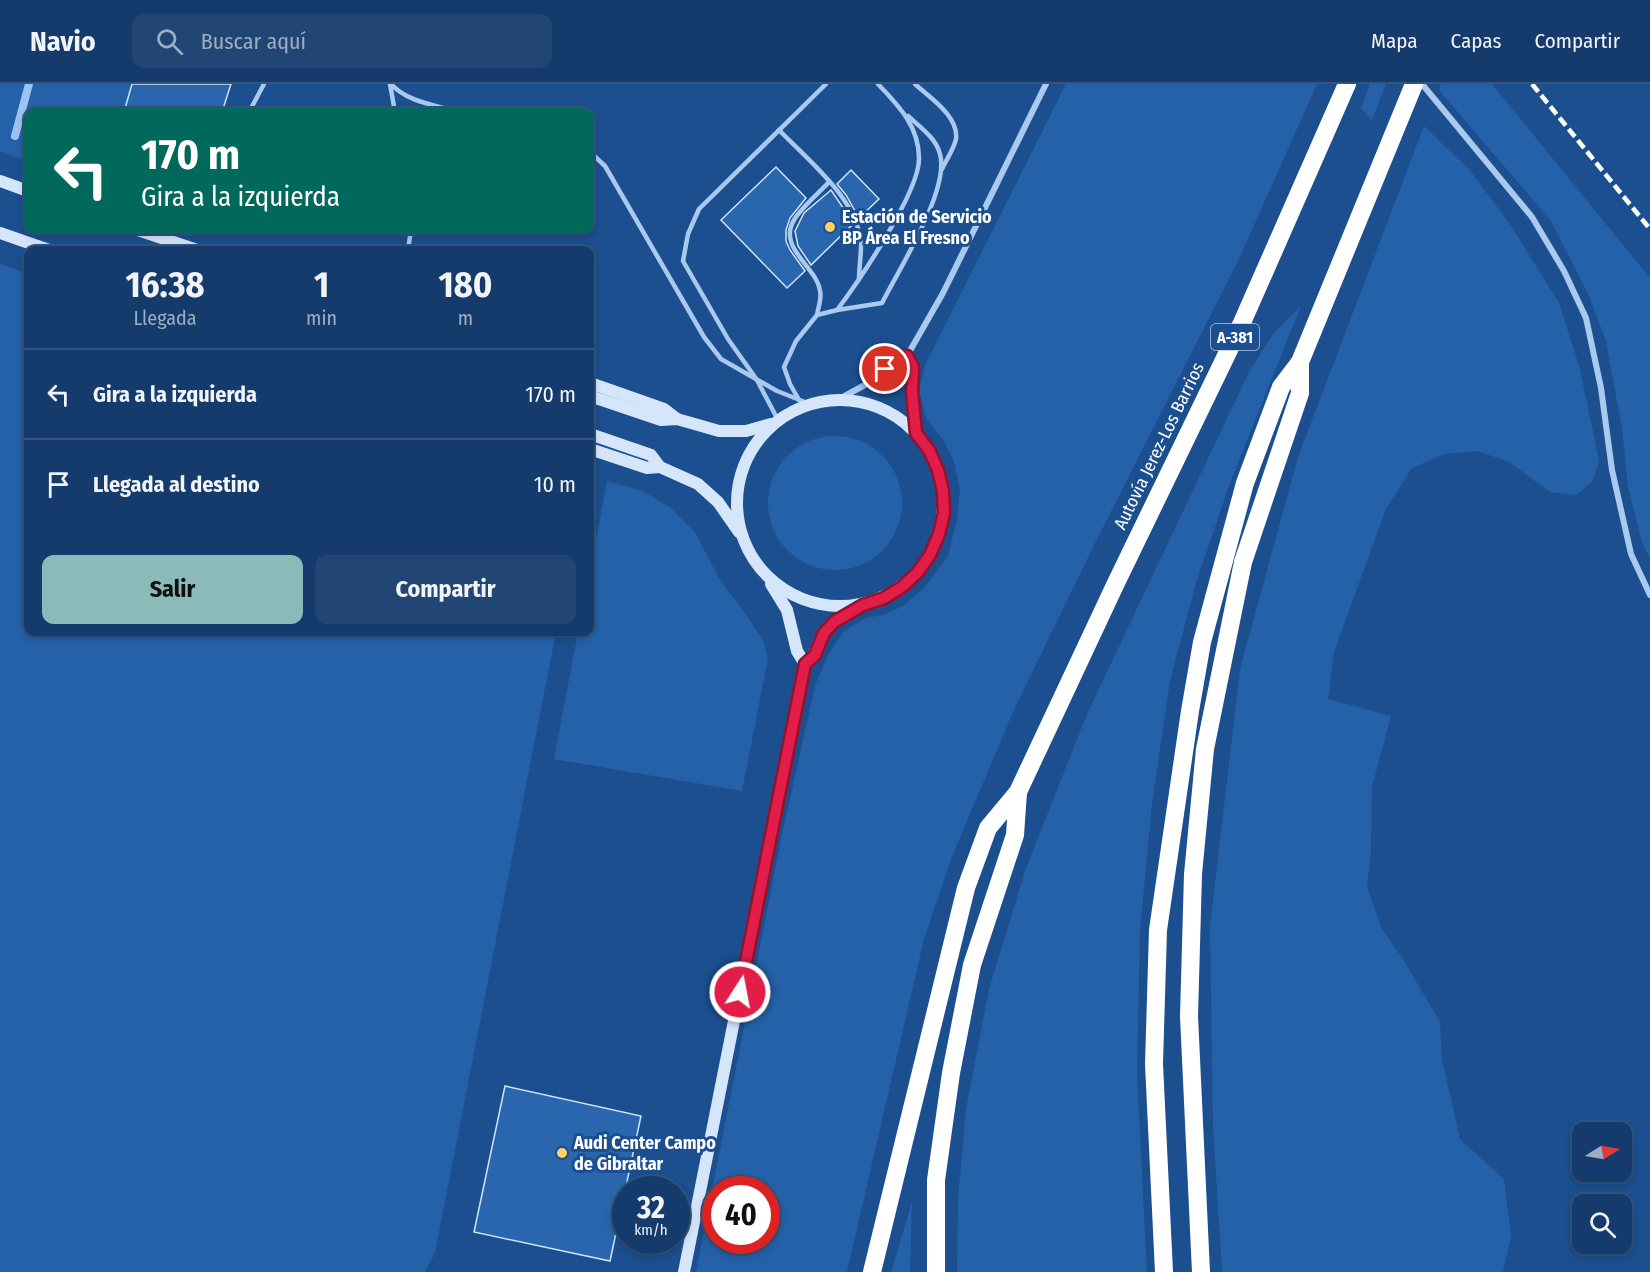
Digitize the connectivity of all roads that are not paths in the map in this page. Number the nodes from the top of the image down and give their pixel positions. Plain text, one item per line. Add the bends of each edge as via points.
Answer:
1 (264, 84) edge
2 (390, 84) edge
3 (826, 84) edge
4 (878, 84) edge
5 (915, 84) edge
6 (1046, 84) edge
7 (1414, 84) edge
8 (1422, 84) edge
9 (1346, 86) edge
10 (251, 108) edge
11 (394, 108) edge
12 (444, 108) edge
13 (905, 112) junction
14 (779, 130) junction
15 (594, 156) edge
16 (942, 169) junction
17 (0, 181) edge
18 (830, 182) junction
19 (24, 190) edge
20 (0, 233) edge
21 (150, 234) edge
22 (37, 246) edge
23 (185, 246) edge
24 (858, 282) junction
25 (837, 310) junction
26 (817, 315) junction
27 (907, 356) junction
28 (1300, 362) junction
29 (757, 380) junction
30 (594, 384) edge
31 (594, 397) edge
32 (839, 399) junction
33 (804, 402) junction
34 (677, 419) junction
35 (776, 422) junction
36 (916, 433) junction
37 (594, 435) edge
38 (594, 450) edge
39 (660, 467) junction
40 (742, 537) junction
41 (764, 574) junction
42 (1650, 595) edge
43 (863, 605) junction
44 (805, 664) junction
45 (1018, 792) junction
46 (684, 1272) edge
47 (872, 1272) edge
48 (936, 1272) edge
49 (1164, 1272) edge
50 (1201, 1272) edge

1 - 10 lane
2 - 11 lane
2 - 12 lane via 409,98
3 - 14 lane
4 - 13 lane
5 - 16 lane via 953,123 956,140
6 - 27 street via 944,293
7 - 28 highway
8 - 42 street via 1532,217 1586,318 1631,554
9 - 45 highway, Autovía Jerez-Los Barrios / A-381 via 1241,325
13 - 16 lane via 934,140
13 - 24 lane via 918,143 916,176
14 - 18 lane
14 - 29 lane via 699,209 688,234 683,261
15 - 29 lane via 605,166 704,337 721,359
16 - 25 lane via 928,213 882,303
17 - 19 street
18 - 24 lane via 846,200 857,222 861,245
18 - 26 lane via 794,219 791,228 793,246 820,291
20 - 22 street
21 - 23 street
24 - 25 lane
25 - 26 lane
26 - 33 lane via 796,341 784,367 790,384
27 - 32 street via 894,360 876,379
27 - 36 street via 913,367
28 - 49 highway via 1281,387 1245,483 1202,642 1188,722 1158,930 1154,1064
28 - 50 highway via 1300,393 1243,562 1205,749 1193,874 1189,1016
29 - 33 lane
29 - 35 lane
30 - 34 street via 664,409
31 - 34 street via 662,420
32 - 33 street
32 - 36 street via 881,408
33 - 35 street
34 - 35 street via 719,430 746,431
35 - 40 street via 762,435 741,472 737,505
36 - 43 street via 929,450 943,491 944,513 939,534 930,555 902,587
37 - 39 street via 651,455
38 - 39 street via 647,468
39 - 40 street via 698,484 718,502
40 - 41 street
41 - 43 street via 799,599 820,606
41 - 44 street via 787,610 797,651
43 - 44 street via 834,622 824,633 815,655
44 - 46 street
45 - 47 highway via 988,828 966,888
45 - 48 highway via 1015,836 972,964 951,1073 936,1180

